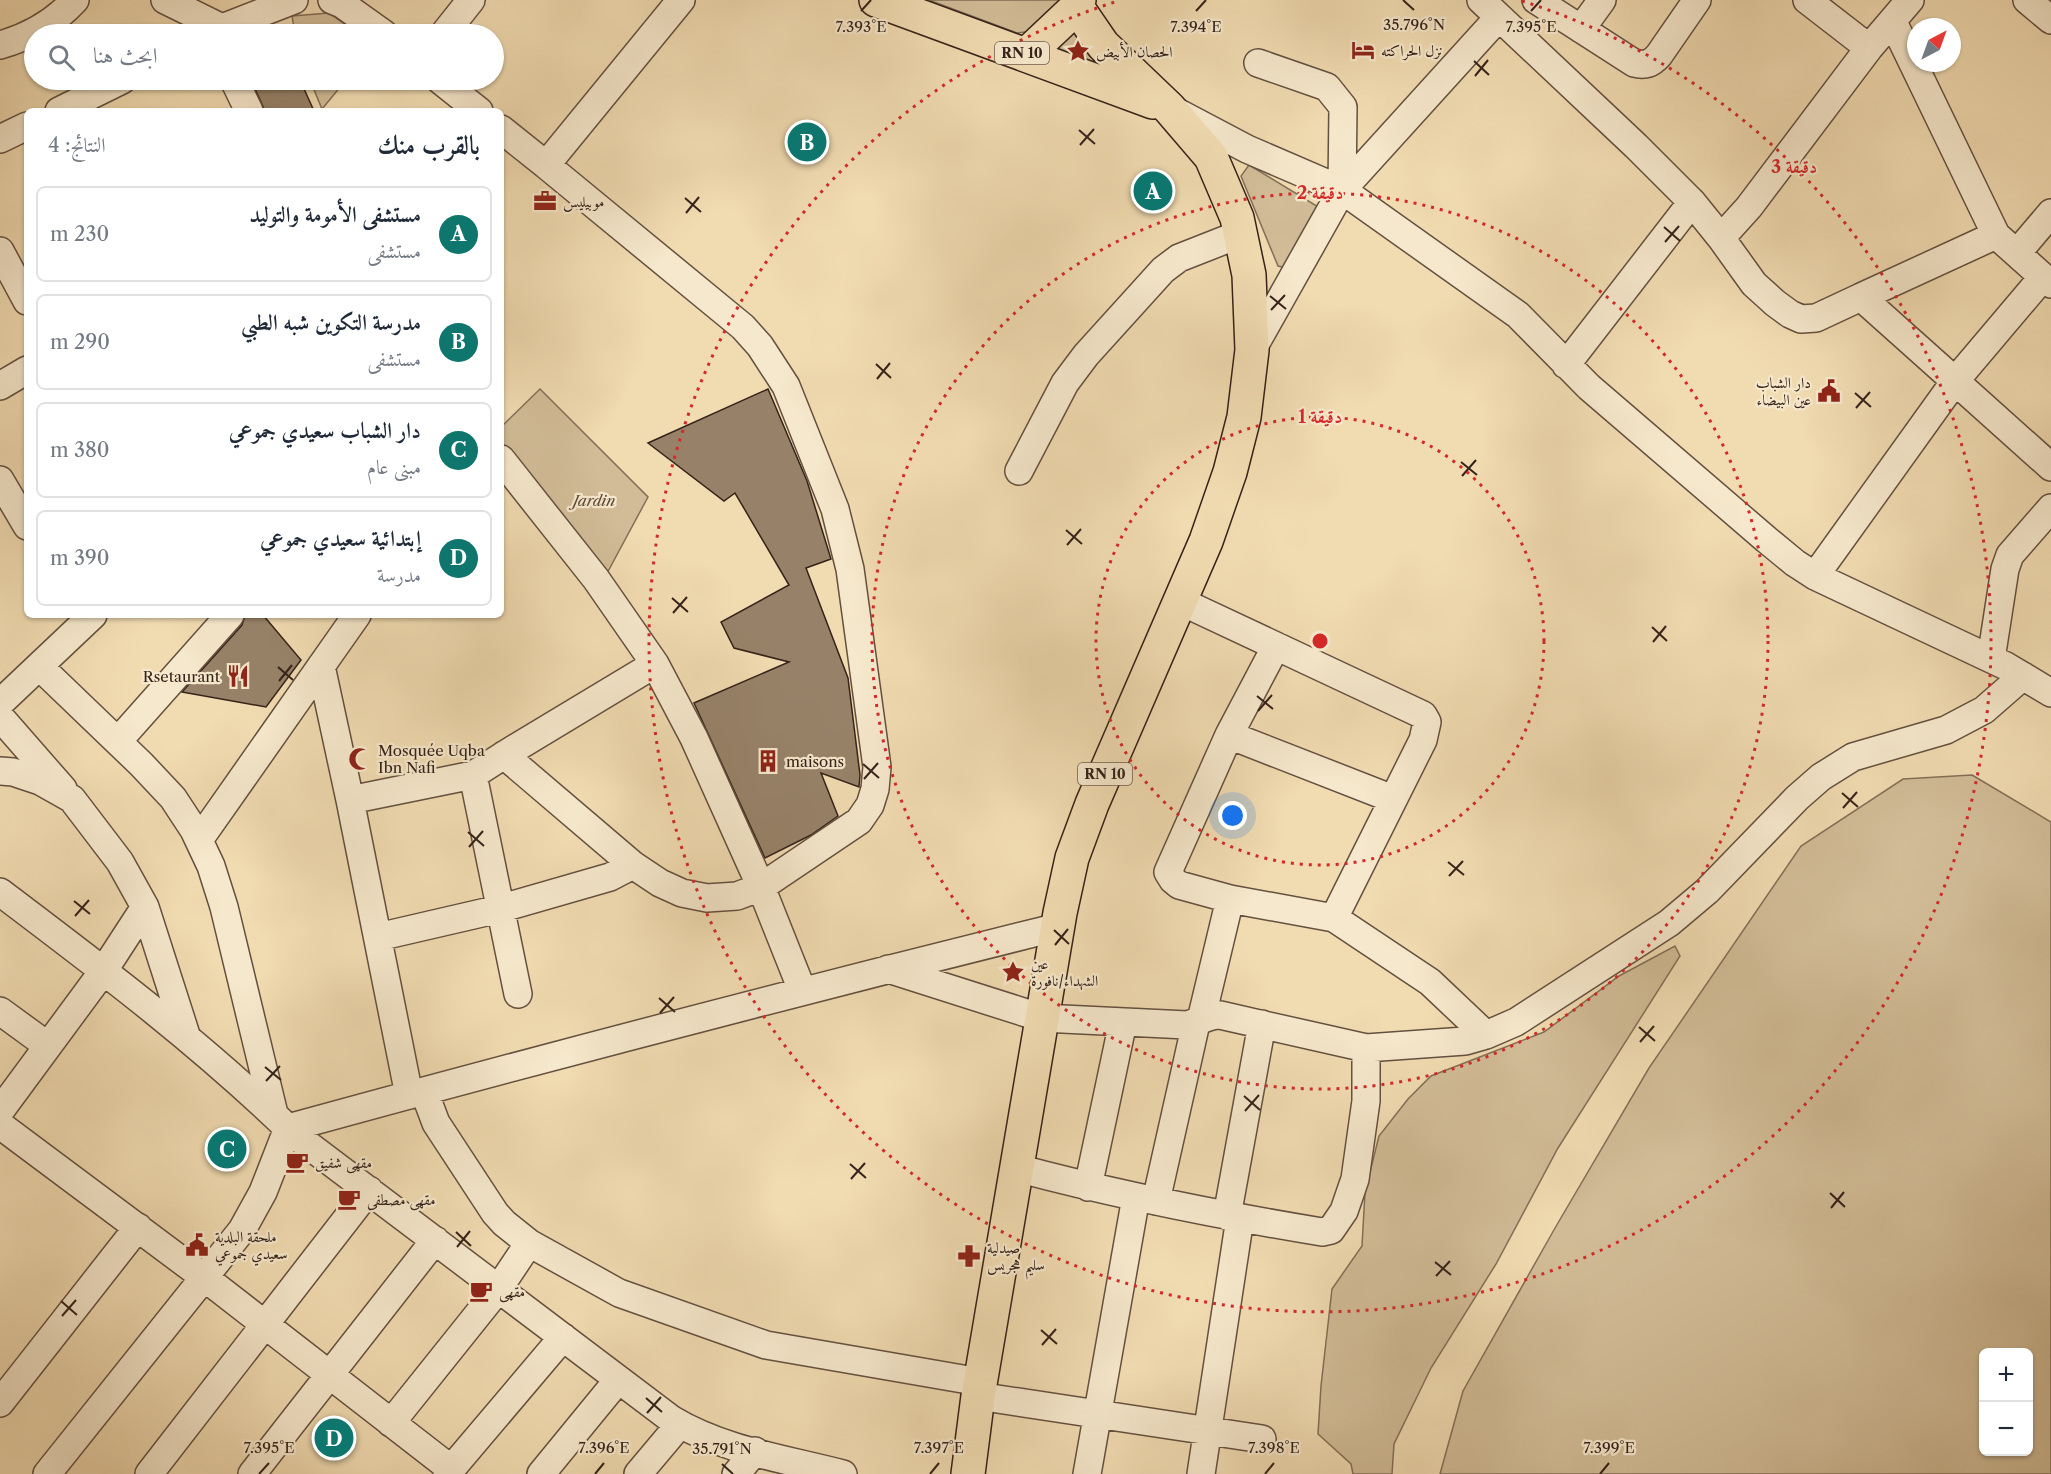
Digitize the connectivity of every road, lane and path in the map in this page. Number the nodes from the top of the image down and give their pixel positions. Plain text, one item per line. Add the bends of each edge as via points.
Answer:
1 (75, 0) edge
2 (165, 0) edge
3 (294, 0) edge
4 (332, 0) edge
5 (471, 0) edge
6 (681, 0) edge
7 (876, 0) edge
8 (1536, 0) edge
9 (1602, 0) edge
10 (1697, 0) edge
11 (1807, 0) edge
12 (1078, 3) edge
13 (268, 6) edge
14 (1902, 7) edge
15 (1490, 8) edge
16 (46, 24) edge
17 (204, 24) edge
18 (230, 24) edge
19 (370, 24) edge
20 (452, 24) edge
21 (1581, 29) junction
22 (24, 38) edge
23 (0, 45) edge
24 (1869, 48) junction
25 (1026, 55) junction
26 (1258, 63) dead end
27 (108, 90) edge
28 (239, 90) edge
29 (453, 90) edge
30 (86, 105) edge
31 (248, 108) edge
32 (475, 108) edge
33 (1169, 108) junction
34 (24, 127) edge
35 (504, 131) edge
36 (0, 139) edge
37 (546, 165) junction
38 (1342, 190) junction
39 (1692, 202) junction
40 (2051, 213) edge
41 (1240, 234) junction
42 (1996, 235) junction
43 (1721, 238) junction
44 (0, 251) edge
45 (2017, 254) junction
46 (2047, 280) edge
47 (24, 295) edge
48 (1861, 297) junction
49 (1252, 350) junction
50 (1566, 365) junction
51 (24, 372) edge
52 (1955, 381) junction
53 (0, 386) edge
54 (504, 463) edge
55 (2051, 467) edge
56 (1019, 471) dead end
57 (0, 480) edge
58 (2051, 508) edge
59 (24, 521) edge
60 (1815, 576) junction
61 (1180, 601) junction
62 (86, 618) edge
63 (227, 618) edge
64 (355, 618) edge
65 (1276, 646) junction
66 (1991, 659) junction
67 (655, 664) junction
68 (321, 666) junction
69 (40, 667) junction
70 (2023, 676) junction
71 (2051, 693) edge
72 (0, 704) edge
73 (0, 717) edge
74 (1229, 735) junction
75 (118, 741) junction
76 (504, 755) junction
77 (0, 771) edge
78 (473, 775) junction
79 (72, 799) junction
80 (1393, 799) junction
81 (350, 800) junction
82 (198, 840) junction
83 (633, 865) junction
84 (761, 887) junction
85 (0, 892) edge
86 (1230, 899) junction
87 (145, 907) junction
88 (499, 909) junction
89 (1334, 918) junction
90 (1058, 927) junction
91 (378, 937) junction
92 (888, 969) junction
93 (104, 970) junction
94 (802, 990) junction
95 (518, 994) dead end
96 (0, 1011) edge
97 (1042, 1018) junction
98 (1123, 1022) junction
99 (1199, 1022) junction
100 (1262, 1024) junction
101 (1486, 1035) junction
102 (187, 1038) junction
103 (48, 1046) junction
104 (1366, 1048) junction
105 (416, 1093) junction
106 (0, 1111) edge
107 (281, 1121) junction
108 (0, 1125) edge
109 (1017, 1168) junction
110 (1088, 1187) junction
111 (369, 1190) junction
112 (1146, 1199) junction
113 (1234, 1217) junction
114 (138, 1227) junction
115 (435, 1240) junction
116 (530, 1243) junction
117 (205, 1278) junction
118 (499, 1288) junction
119 (265, 1324) junction
120 (562, 1337) junction
121 (330, 1375) junction
122 (618, 1380) junction
123 (979, 1389) junction
124 (0, 1403) edge
125 (1097, 1414) junction
126 (391, 1423) junction
127 (680, 1425) junction
128 (1209, 1431) junction
129 (1262, 1439) dead end
130 (755, 1451) junction
131 (53, 1472) edge
132 (449, 1472) edge
133 (149, 1474) edge
134 (252, 1474) edge
135 (541, 1474) edge
136 (638, 1474) edge
137 (736, 1474) edge
138 (840, 1474) edge
139 (968, 1474) edge
140 (1088, 1474) edge
141 (1202, 1474) edge

1 - 16 street
2 - 17 street
3 - 13 street
4 - 19 street
5 - 20 street
6 - 37 street
7 - 25 main road, RN 10
8 - 21 street
9 - 21 street
10 - 21 street via 1659,55 1644,65 1634,63
11 - 24 street
12 - 25 main road, RN 10
12 - 33 main road, RN 10 via 1103,45
13 - 18 street
14 - 24 street
14 - 42 street
15 - 38 street
15 - 39 street
22 - 23 street
24 - 43 street via 1749,207
25 - 33 main road, RN 10
26 - 38 street via 1328,87 1343,107
27 - 30 street
28 - 31 street
29 - 32 street
33 - 38 street via 1247,149
33 - 41 main road, RN 10 via 1211,157 1232,203
34 - 36 street
35 - 37 street
37 - 84 street via 743,327 760,346 786,386 834,509 850,569 860,630 877,767 875,789 859,821
38 - 49 street
38 - 50 street via 1518,315
39 - 43 street
39 - 50 street
40 - 45 street
41 - 49 main road, RN 10 via 1249,275
41 - 56 street via 1179,258 1163,270 1065,383
42 - 45 street
42 - 48 street
43 - 48 street via 1754,284 1801,319 1816,318
44 - 47 street
45 - 46 street
46 - 52 street
48 - 52 street
49 - 61 main road, RN 10 via 1244,417 1230,472
50 - 60 street via 1767,540
51 - 53 street
52 - 55 street
52 - 60 street
54 - 67 street via 596,579
57 - 59 street
58 - 66 street via 2010,555
60 - 66 street
61 - 65 street
61 - 90 main road, RN 10 via 1092,804 1072,858
62 - 69 street
63 - 75 street
64 - 68 street
65 - 74 street
65 - 80 street via 1423,715 1427,722 1423,740
66 - 70 street
67 - 76 street
67 - 84 street via 694,738
68 - 81 street
68 - 82 street
69 - 72 street
69 - 75 street
70 - 71 street
70 - 101 street via 1984,710 1946,730 1853,757 1821,777 1707,891 1669,923 1516,1022
73 - 79 street
74 - 80 street
74 - 86 street via 1168,872 1179,885
75 - 82 street via 173,798
76 - 78 street
76 - 83 street
77 - 79 street via 40,781
78 - 81 street
78 - 88 street
79 - 87 street via 120,862
80 - 89 street
81 - 91 street
82 - 107 street via 224,907
83 - 84 street via 682,893 707,898 737,896
83 - 88 street via 610,877
84 - 94 street
85 - 93 street
86 - 89 street
86 - 99 street
87 - 93 street
87 - 102 street
88 - 91 street
88 - 95 street
89 - 101 street via 1431,982
90 - 92 street
90 - 97 main road, RN 10
91 - 105 street
92 - 94 street
92 - 97 street
93 - 102 street
93 - 103 street
94 - 105 street
96 - 103 street
97 - 98 street
97 - 109 main road, RN 10
98 - 99 street
98 - 110 street
99 - 100 street via 1210,1015 1220,1015
99 - 112 street
100 - 104 street
100 - 113 street
101 - 104 street via 1465,1041
102 - 107 street
103 - 106 street
104 - 113 street via 1366,1101 1354,1179 1344,1211 1331,1230 1322,1232
105 - 107 street
105 - 116 street via 495,1213
107 - 111 street
107 - 117 street via 263,1192 242,1230
108 - 114 street
109 - 110 street
109 - 123 main road, RN 10
110 - 112 street
111 - 115 street
111 - 119 street
112 - 113 street
112 - 125 street
113 - 128 street
114 - 117 street
114 - 124 street
115 - 118 street
115 - 121 street
116 - 118 street
116 - 123 street via 619,1293 766,1346
117 - 119 street
117 - 131 street
118 - 120 street
118 - 126 street
119 - 121 street
119 - 133 street
120 - 122 street
120 - 132 street
121 - 126 street
121 - 134 street
122 - 127 street
122 - 135 street
123 - 125 street
123 - 139 main road, RN 10
125 - 128 street
125 - 140 street
126 - 132 street
127 - 130 street
127 - 136 street
128 - 129 street
128 - 141 street
130 - 137 street
130 - 138 street

